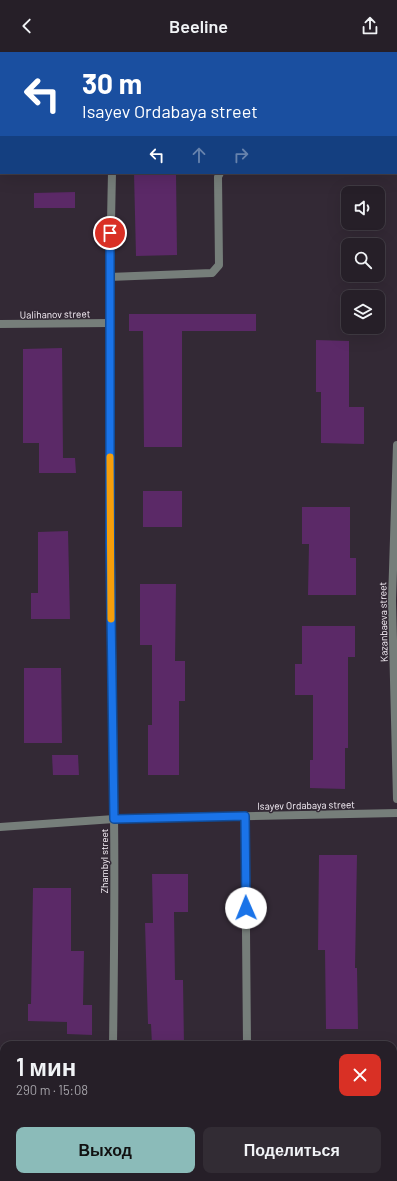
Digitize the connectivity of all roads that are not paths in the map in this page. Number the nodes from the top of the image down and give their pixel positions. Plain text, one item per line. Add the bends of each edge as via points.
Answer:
1 (112, 174) edge
2 (220, 174) edge
3 (109, 277) junction
4 (110, 323) junction
5 (0, 324) edge
6 (397, 445) edge
7 (397, 799) edge
8 (397, 813) edge
9 (245, 816) junction
10 (114, 819) junction
11 (0, 827) edge
12 (113, 1041) edge
13 (247, 1041) edge

1 - 3 street, Zhambyl street
2 - 3 street via 219,265 212,273
3 - 4 street, Zhambyl street
4 - 5 street, Ualihanov street
4 - 10 street, Zhambyl street
6 - 7 street, Kazanbaeva street via 392,600
8 - 9 street, Isayev Ordabaya street
9 - 10 street, Isayev Ordabaya street
9 - 13 street
10 - 11 street, Isayev Ordabaya street
10 - 12 street, Zhambyl street

